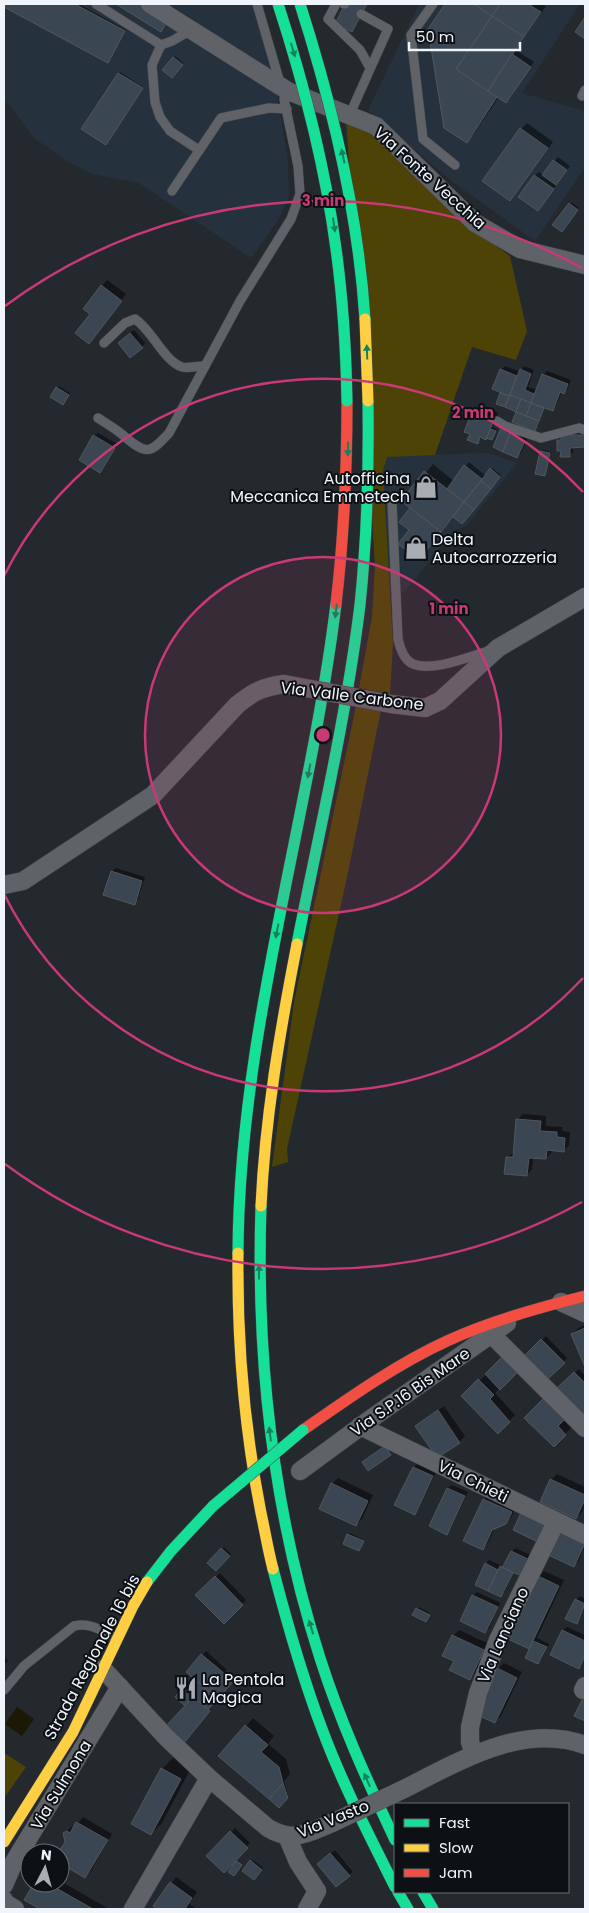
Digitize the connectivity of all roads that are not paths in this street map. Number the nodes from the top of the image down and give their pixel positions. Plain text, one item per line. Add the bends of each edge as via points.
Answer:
1 (96, 4) edge
2 (150, 4) edge
3 (257, 4) edge
4 (278, 4) edge
5 (300, 4) edge
6 (336, 4) edge
7 (433, 4) edge
8 (361, 14) dead end
9 (191, 30) junction
10 (161, 45) junction
11 (370, 68) junction
12 (284, 88) junction
13 (287, 109) junction
14 (350, 114) junction
15 (199, 150) junction
16 (455, 165) dead end
17 (172, 191) dead end
18 (585, 265) edge
19 (104, 343) dead end
20 (205, 366) junction
21 (98, 418) dead end
22 (497, 421) dead end
23 (585, 430) edge
24 (392, 503) dead end
25 (585, 597) edge
26 (498, 648) junction
27 (4, 885) edge
28 (585, 1296) edge
29 (559, 1302) junction
30 (526, 1307) junction
31 (488, 1312) dead end
32 (585, 1313) edge
33 (470, 1332) junction
34 (492, 1335) junction
35 (360, 1426) junction
36 (585, 1428) edge
37 (300, 1472) dead end
38 (556, 1522) junction
39 (585, 1535) edge
40 (117, 1639) junction
41 (103, 1669) junction
42 (120, 1686) junction
43 (4, 1690) edge
44 (585, 1745) edge
45 (474, 1754) junction
46 (210, 1778) junction
47 (287, 1836) junction
48 (394, 1838) edge
49 (4, 1842) edge
50 (394, 1884) edge
51 (4, 1885) edge
52 (399, 1893) edge
53 (424, 1893) edge
54 (4, 1900) edge
55 (15, 1909) edge
56 (133, 1909) edge
57 (307, 1909) edge
58 (408, 1909) edge
59 (433, 1909) edge

1 - 10 lane
2 - 9 street, Via Fonte Vecchia
3 - 12 lane
4 -> 50 main road, bridge via 304,88 331,206 342,288 348,435 346,508 332,647 267,981 248,1099 238,1217 238,1316 250,1455 277,1588 303,1675 336,1767
48 -> 5 main road, bridge via 348,1734 298,1580 270,1440 259,1275 261,1187 274,1073 345,699 360,600 369,479 364,302 354,218 331,107
6 - 11 lane via 328,19 360,50
7 - 16 lane via 411,35 423,138
8 - 11 lane via 388,29
9 - 10 lane
9 - 12 street, Via Fonte Vecchia
10 - 15 lane via 152,65 152,83 160,117 170,130
11 - 14 lane
12 - 13 lane
12 - 14 street, Via Fonte Vecchia
13 - 15 lane via 268,108 221,118
13 - 20 lane via 300,194 291,220 240,301
14 - 18 street, Via Fonte Vecchia via 376,126 475,223 520,249
15 - 17 lane
19 - 20 lane via 125,322 136,319 172,361 192,368
20 - 21 lane via 169,432 157,446 146,450 136,447
22 - 23 lane via 541,438 579,428
24 - 26 lane via 398,639 402,653 411,663 429,666
25 - 26 street, Via Valle Carbone
26 - 27 street, Via Valle Carbone, bridge via 440,701 425,708 284,684 251,694 153,795 23,881
28 - 29 main road, Strada Regionale 16 bis
29 - 30 main road, Strada Regionale 16 bis
29 - 30 lane
29 - 32 street
30 - 33 main road, Strada Regionale 16 bis
30 - 34 street, Via S.P.16 Bis Mare
31 - 33 lane
33 - 40 main road, Strada Regionale 16 bis, bridge via 445,1341 380,1377 303,1430 213,1506 150,1578
34 - 35 street, Via S.P.16 Bis Mare
34 - 36 street
35 - 37 street, Via S.P.16 Bis Mare
35 - 38 street, Via Chieti
38 - 39 street, Via Chieti
38 - 45 street, Via Lanciano via 498,1640 478,1693 470,1727
40 - 41 main road, Strada Regionale 16 bis
40 - 43 lane via 94,1627 74,1626 24,1666
41 - 42 street, Via Vasto
41 - 49 main road, Strada Regionale 16 bis via 73,1732
42 - 46 street, Via Vasto via 166,1737
42 - 51 street, Via Sulmona via 14,1862
44 - 45 street, Via Vasto via 535,1738
45 - 47 street, Via Vasto, bridge via 332,1823 304,1834
46 - 47 street, Via Vasto via 268,1828
46 - 56 street
47 - 57 street via 298,1862 317,1891
52 - 58 main road
53 - 59 main road
54 - 55 street

